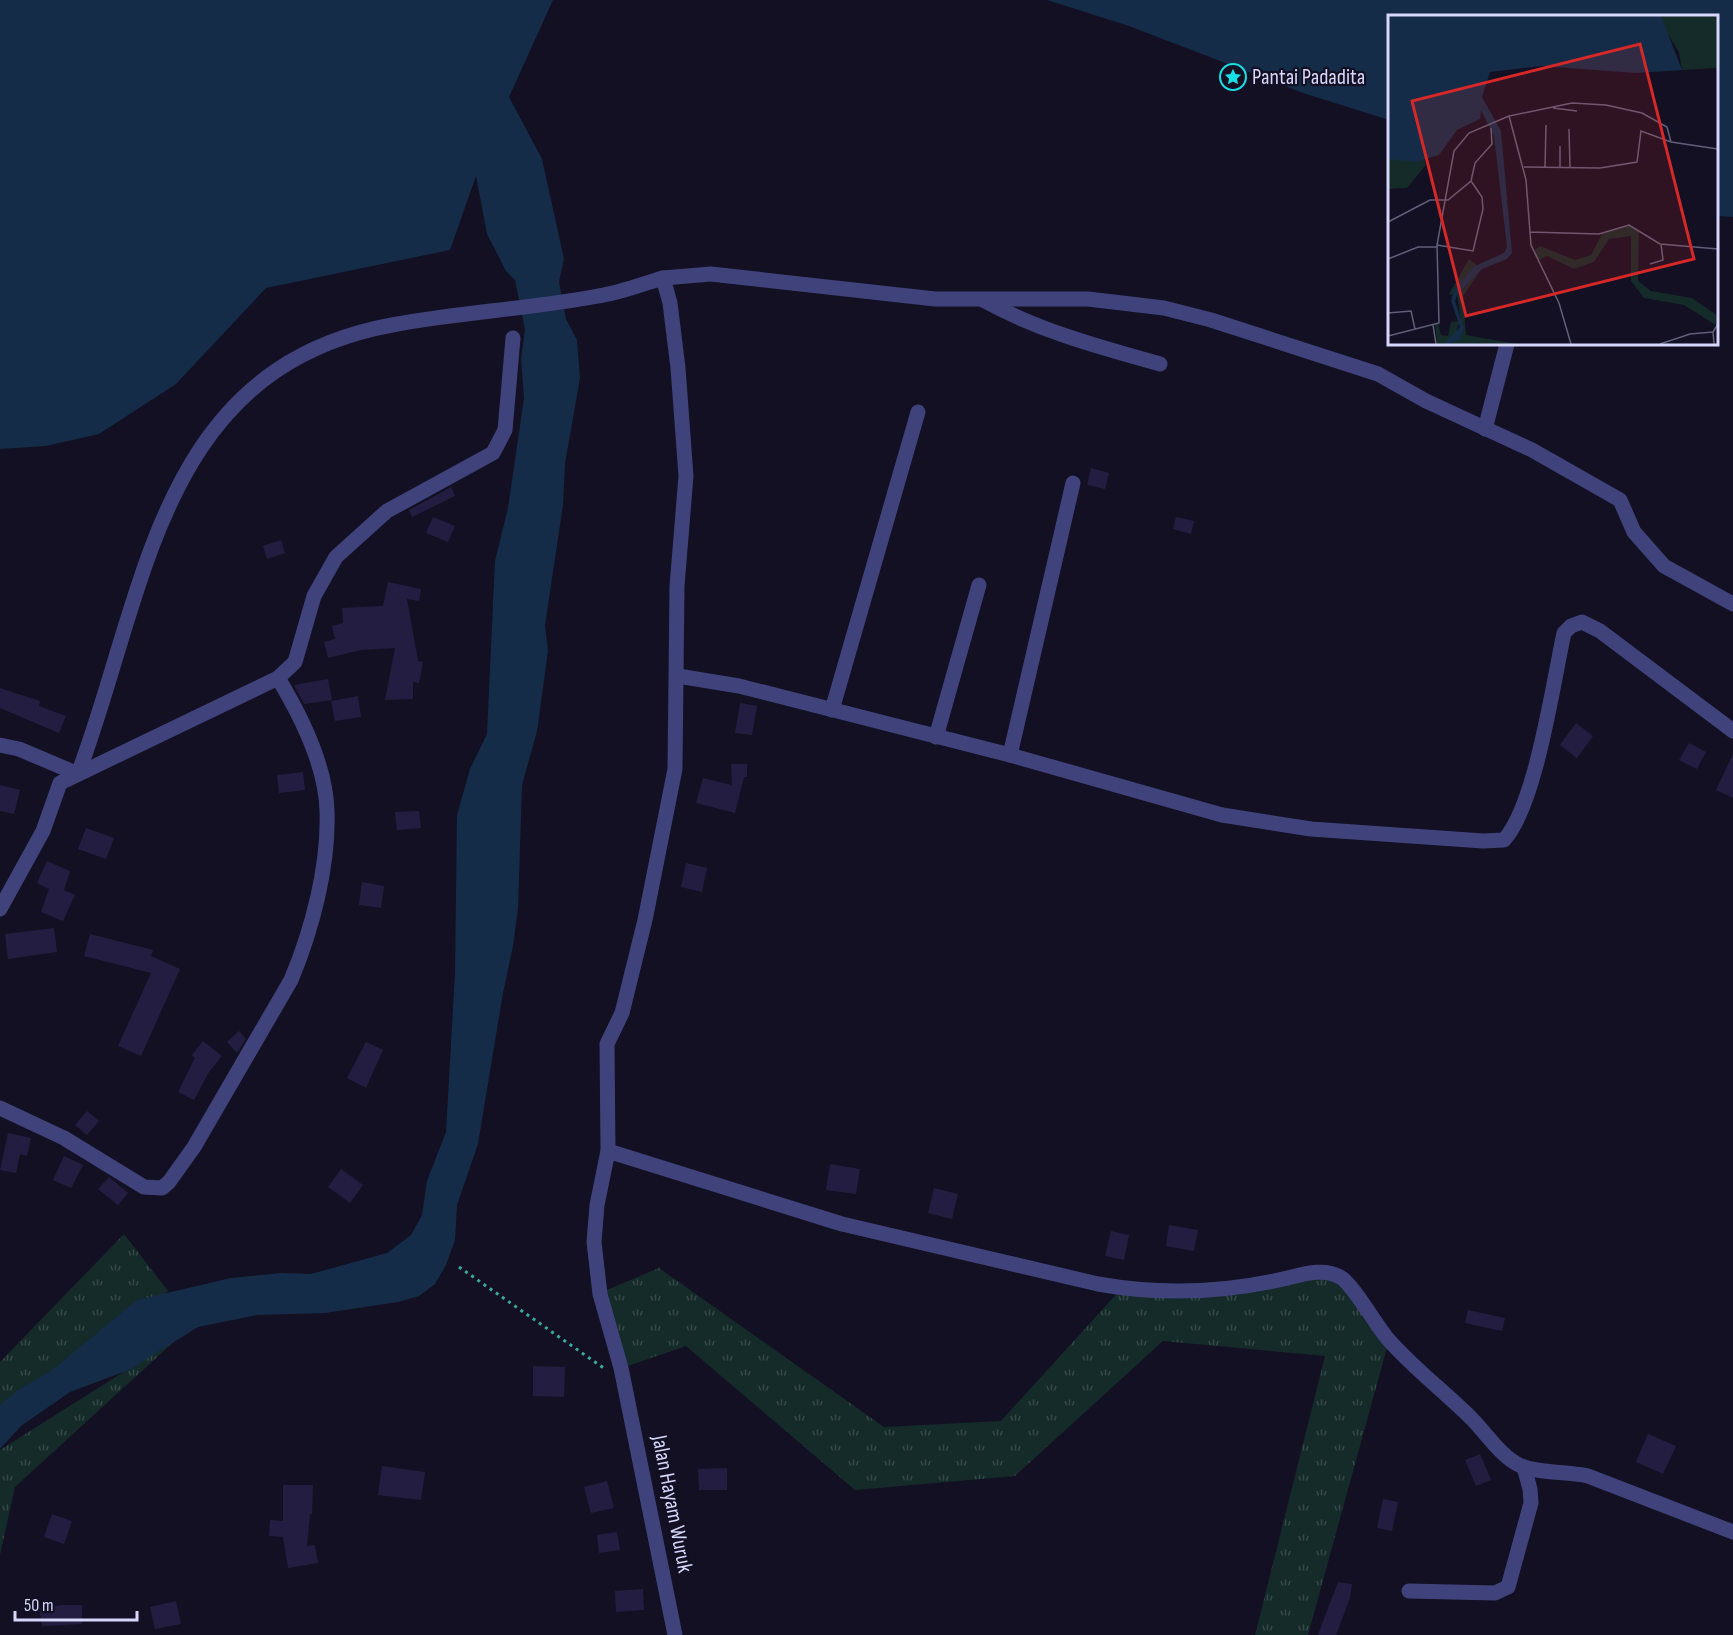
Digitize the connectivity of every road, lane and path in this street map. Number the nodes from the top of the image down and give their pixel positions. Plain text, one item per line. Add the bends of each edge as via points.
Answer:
1 (663, 278) junction
2 (980, 299) junction
3 (513, 338) dead end
4 (1507, 345) edge
5 (1160, 364) dead end
6 (918, 412) dead end
7 (1485, 429) junction
8 (1073, 483) dead end
9 (978, 585) dead end
10 (1733, 604) edge
11 (678, 676) junction
12 (278, 678) junction
13 (832, 710) junction
14 (1733, 731) edge
15 (936, 737) junction
16 (0, 745) edge
17 (1010, 755) junction
18 (78, 774) junction
19 (0, 909) edge
20 (0, 1108) edge
21 (608, 1151) junction
22 (459, 1267) dead end
23 (622, 1375) junction
24 (1524, 1467) junction
25 (1733, 1532) edge
26 (1409, 1591) dead end
27 (675, 1635) edge

1 - 2 street via 711,274 902,296
1 - 11 street, Jalan Hayam Wuruk via 678,368 685,466 677,586
1 - 18 street via 599,296 391,325 351,335 295,356 257,384 222,416 164,514 136,584
2 - 5 street via 1064,336
2 - 7 street via 1088,299 1164,308 1351,363
3 - 12 street via 505,430 497,447 475,465 387,511 336,556 314,596 294,662
4 - 7 street
6 - 13 street
7 - 10 street via 1532,450 1620,500 1634,532 1664,566
8 - 17 street
9 - 15 street
11 - 13 street via 739,686
11 - 21 street, Jalan Hayam Wuruk via 675,769 645,920 622,1013 607,1044
12 - 18 street
12 - 20 street via 298,713 322,785 327,809 321,874 291,980 194,1148 162,1188 144,1187 64,1138
13 - 15 street
14 - 17 street via 1600,631 1582,622 1564,633 1533,771 1518,817 1504,840 1311,829 1233,817
15 - 17 street
16 - 18 street via 19,748
18 - 19 street via 60,783 43,831
21 - 23 street, Jalan Hayam Wuruk via 594,1225 600,1294
21 - 24 street via 842,1224 1110,1286 1208,1291 1317,1272 1342,1277 1386,1337 1414,1367 1510,1460
22 - 23 path
23 - 27 street, Jalan Hayam Wuruk
24 - 25 street via 1588,1476
24 - 26 street via 1531,1503 1508,1587 1495,1593

